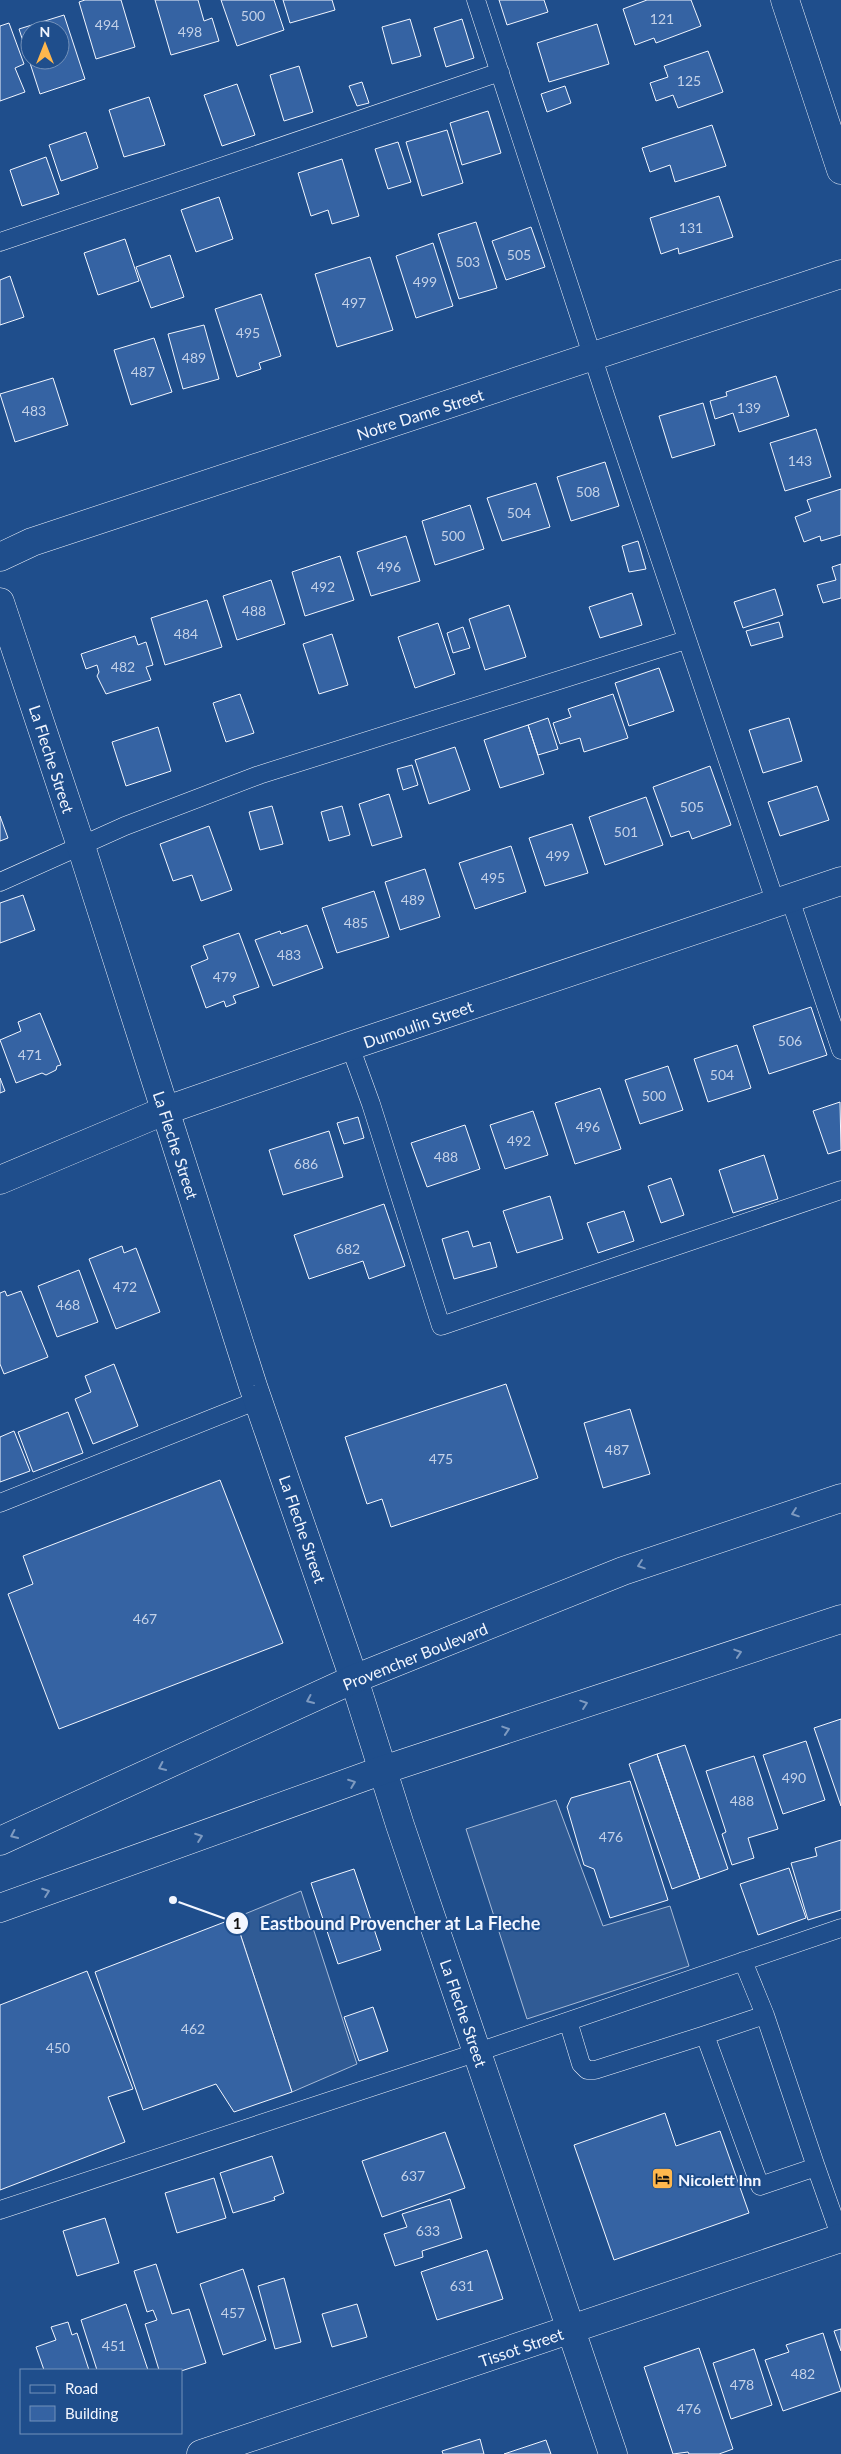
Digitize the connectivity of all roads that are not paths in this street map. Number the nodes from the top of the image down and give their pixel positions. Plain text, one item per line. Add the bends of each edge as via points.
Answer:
1 (476, 0) edge
2 (785, 0) edge
3 (500, 72) junction
4 (841, 170) edge
5 (0, 242) edge
6 (841, 274) edge
7 (593, 357) junction
8 (0, 557) edge
9 (0, 602) edge
10 (686, 640) junction
11 (81, 846) junction
12 (841, 881) edge
13 (0, 882) edge
14 (783, 901) junction
15 (350, 1046) junction
16 (841, 1050) edge
17 (164, 1112) junction
18 (0, 1180) edge
19 (841, 1190) edge
20 (258, 1400) junction
21 (841, 1498) edge
22 (0, 1503) edge
23 (841, 1619) edge
24 (354, 1680) junction
25 (383, 1770) junction
26 (0, 1841) edge
27 (0, 1908) edge
28 (841, 1928) edge
29 (744, 1961) junction
30 (765, 2015) junction
31 (568, 2021) junction
32 (705, 2035) junction
33 (478, 2052) junction
34 (816, 2168) junction
35 (0, 2210) edge
36 (841, 2238) edge
37 (571, 2330) junction
38 (201, 2454) edge
39 (613, 2454) edge

1 - 3 lane
2 - 4 street
3 - 5 lane
3 - 7 lane
6 - 7 street, Notre Dame Street
7 - 8 street, Notre Dame Street via 32,542
7 - 10 lane
9 - 11 street, La Fleche Street
10 - 11 lane via 259,775
10 - 14 lane
11 - 13 lane
11 - 17 street, La Fleche Street
12 - 14 street, Dumoulin Street
14 - 15 street, Dumoulin Street
14 - 16 lane
15 - 17 street, Dumoulin Street
15 - 19 lane via 441,1326
17 - 18 street, Dumoulin Street
17 - 20 street, La Fleche Street
20 - 22 lane
20 - 24 street, La Fleche Street
21 -> 24 street, Provencher Boulevard via 623,1571
25 -> 23 street
24 - 25 street, La Fleche Street
24 -> 26 street, Provencher Boulevard
27 -> 25 street
25 - 33 street, La Fleche Street
28 - 29 lane
29 - 30 lane
29 - 31 lane
30 - 32 lane
30 - 34 lane
31 - 32 lane via 581,2064 587,2070
31 - 33 lane
32 - 34 lane via 760,2186
33 - 35 lane
33 - 37 street, La Fleche Street
34 - 36 lane
36 - 37 street, Tissot Street
37 - 38 street, Tissot Street
37 - 39 street, La Fleche Street

